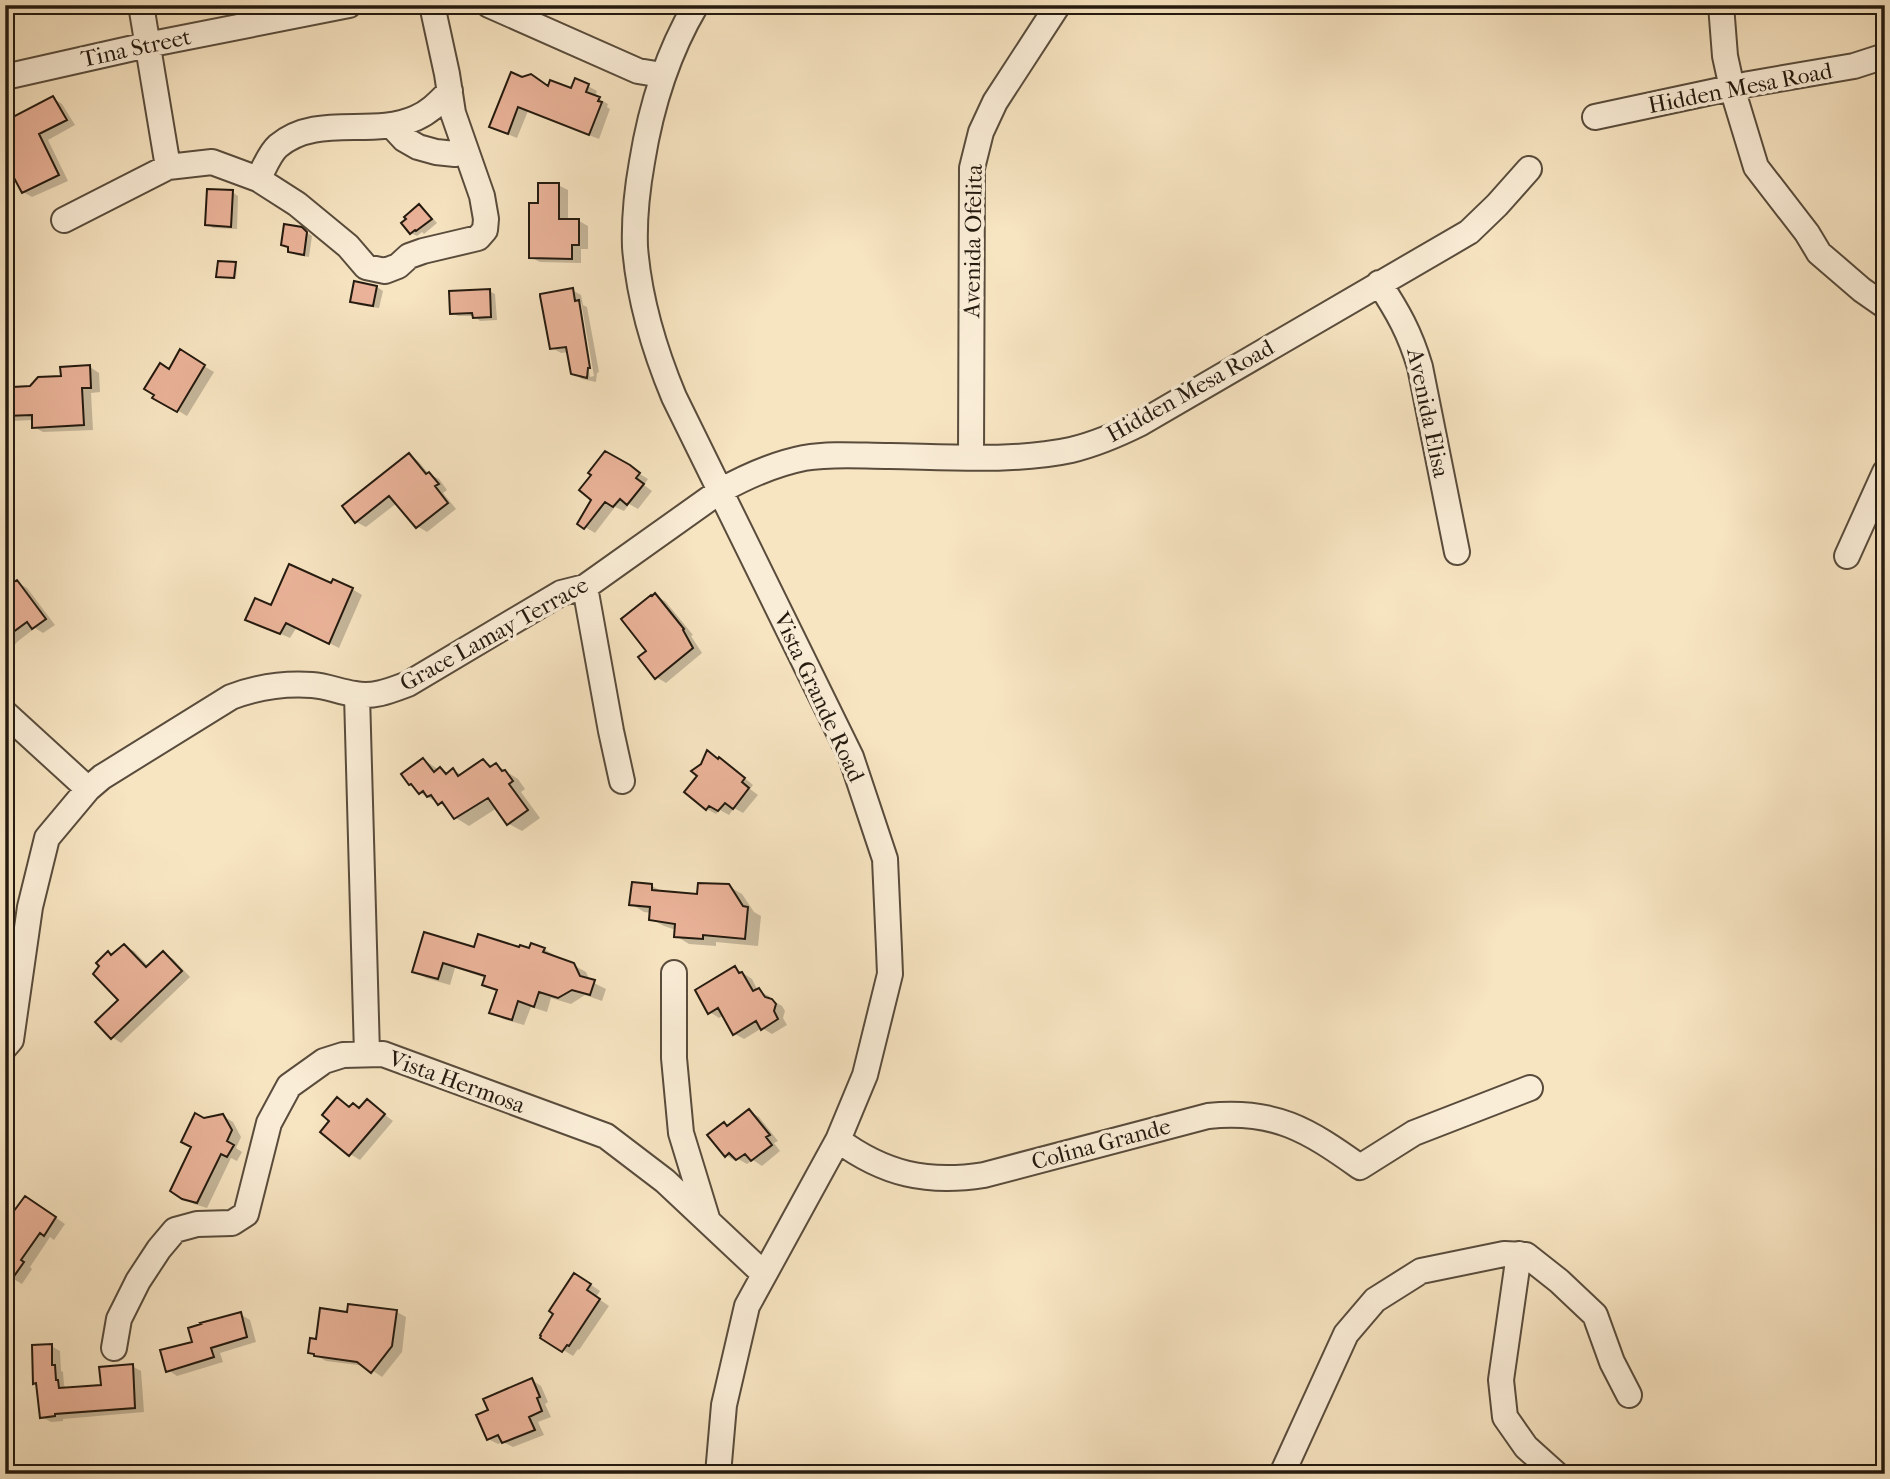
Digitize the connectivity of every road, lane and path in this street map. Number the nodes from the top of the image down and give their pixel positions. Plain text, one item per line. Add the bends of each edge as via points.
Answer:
1 (141, 5) edge
2 (273, 5) edge
3 (349, 5) edge
4 (432, 5) edge
5 (489, 5) edge
6 (695, 5) edge
7 (1058, 5) edge
8 (1721, 5) edge
9 (146, 38) junction
10 (1885, 56) edge
11 (5, 61) edge
12 (662, 75) junction
13 (5, 77) edge
14 (1731, 88) junction
15 (450, 91) junction
16 (1595, 117) dead end
17 (392, 126) junction
18 (465, 150) junction
19 (168, 167) junction
20 (1529, 169) dead end
21 (258, 179) junction
22 (65, 220) dead end
23 (1379, 283) junction
24 (1885, 306) edge
25 (971, 457) junction
26 (1885, 472) edge
27 (720, 491) junction
28 (1457, 552) dead end
29 (1847, 556) dead end
30 (585, 587) junction
31 (357, 695) junction
32 (5, 713) edge
33 (622, 781) dead end
34 (88, 789) junction
35 (674, 973) dead end
36 (5, 1047) edge
37 (367, 1054) junction
38 (1530, 1088) dead end
39 (838, 1140) junction
40 (709, 1222) junction
41 (1522, 1254) junction
42 (764, 1274) junction
43 (114, 1348) dead end
44 (1629, 1395) dead end
45 (718, 1474) edge
46 (1282, 1474) edge
47 (1556, 1474) edge

1 - 9 street
2 - 9 street
3 - 9 street, Tina Street
4 - 15 street
5 - 12 street via 638,71
6 - 12 street, Vista Grande Road
7 - 25 street, Avenida Ofelita via 995,102 972,168
8 - 14 street
9 - 11 street
9 - 13 street, Tina Street
9 - 19 street
10 - 14 street, Hidden Mesa Road
12 - 27 street, Vista Grande Road via 636,197 635,247 644,309 663,370
14 - 16 street, Hidden Mesa Road
14 - 24 street via 1756,167 1819,253
15 - 17 street via 431,110
15 - 18 street
17 - 18 street via 418,147 455,154
17 - 21 street via 322,128 290,138 276,148
18 - 21 street via 482,196 485,230 478,238 409,256 385,271 366,267 297,204
19 - 21 street via 212,162
19 - 22 street
20 - 23 street, Hidden Mesa Road via 1469,232
23 - 25 street, Hidden Mesa Road via 1107,439 1052,453
23 - 28 street, Avenida Elisa via 1413,341
25 - 27 street, Hidden Mesa Road via 804,458 759,471
26 - 29 street
27 - 30 street, Grace Lamay Terrace
27 - 39 street, Vista Grande Road via 851,757 885,859 890,974 865,1075
30 - 31 street, Grace Lamay Terrace via 562,593 408,684
30 - 33 street
31 - 34 street, Grace Lamay Terrace via 314,685 251,689 102,776
31 - 37 street
32 - 34 street
34 - 36 street, Grace Lamay Terrace via 47,838 30,907 11,1040
35 - 40 street via 674,1058 681,1133
37 - 40 street, Vista Hermosa via 383,1054 606,1136
37 - 43 street, Vista Hermosa via 324,1061 289,1086 269,1123 246,1214 232,1223 175,1230 138,1281 119,1319
38 - 39 street, Colina Grande via 1414,1133 1360,1167 1307,1132 1273,1119 1240,1114 1208,1116 963,1179 899,1172
39 - 42 street, Vista Grande Road
40 - 42 street, Vista Hermosa
41 - 44 street via 1595,1315
41 - 46 street via 1421,1271 1375,1300 1346,1334
41 - 47 street via 1501,1380 1505,1417 1526,1447
42 - 45 street, Vista Grande Road via 747,1306 724,1405

